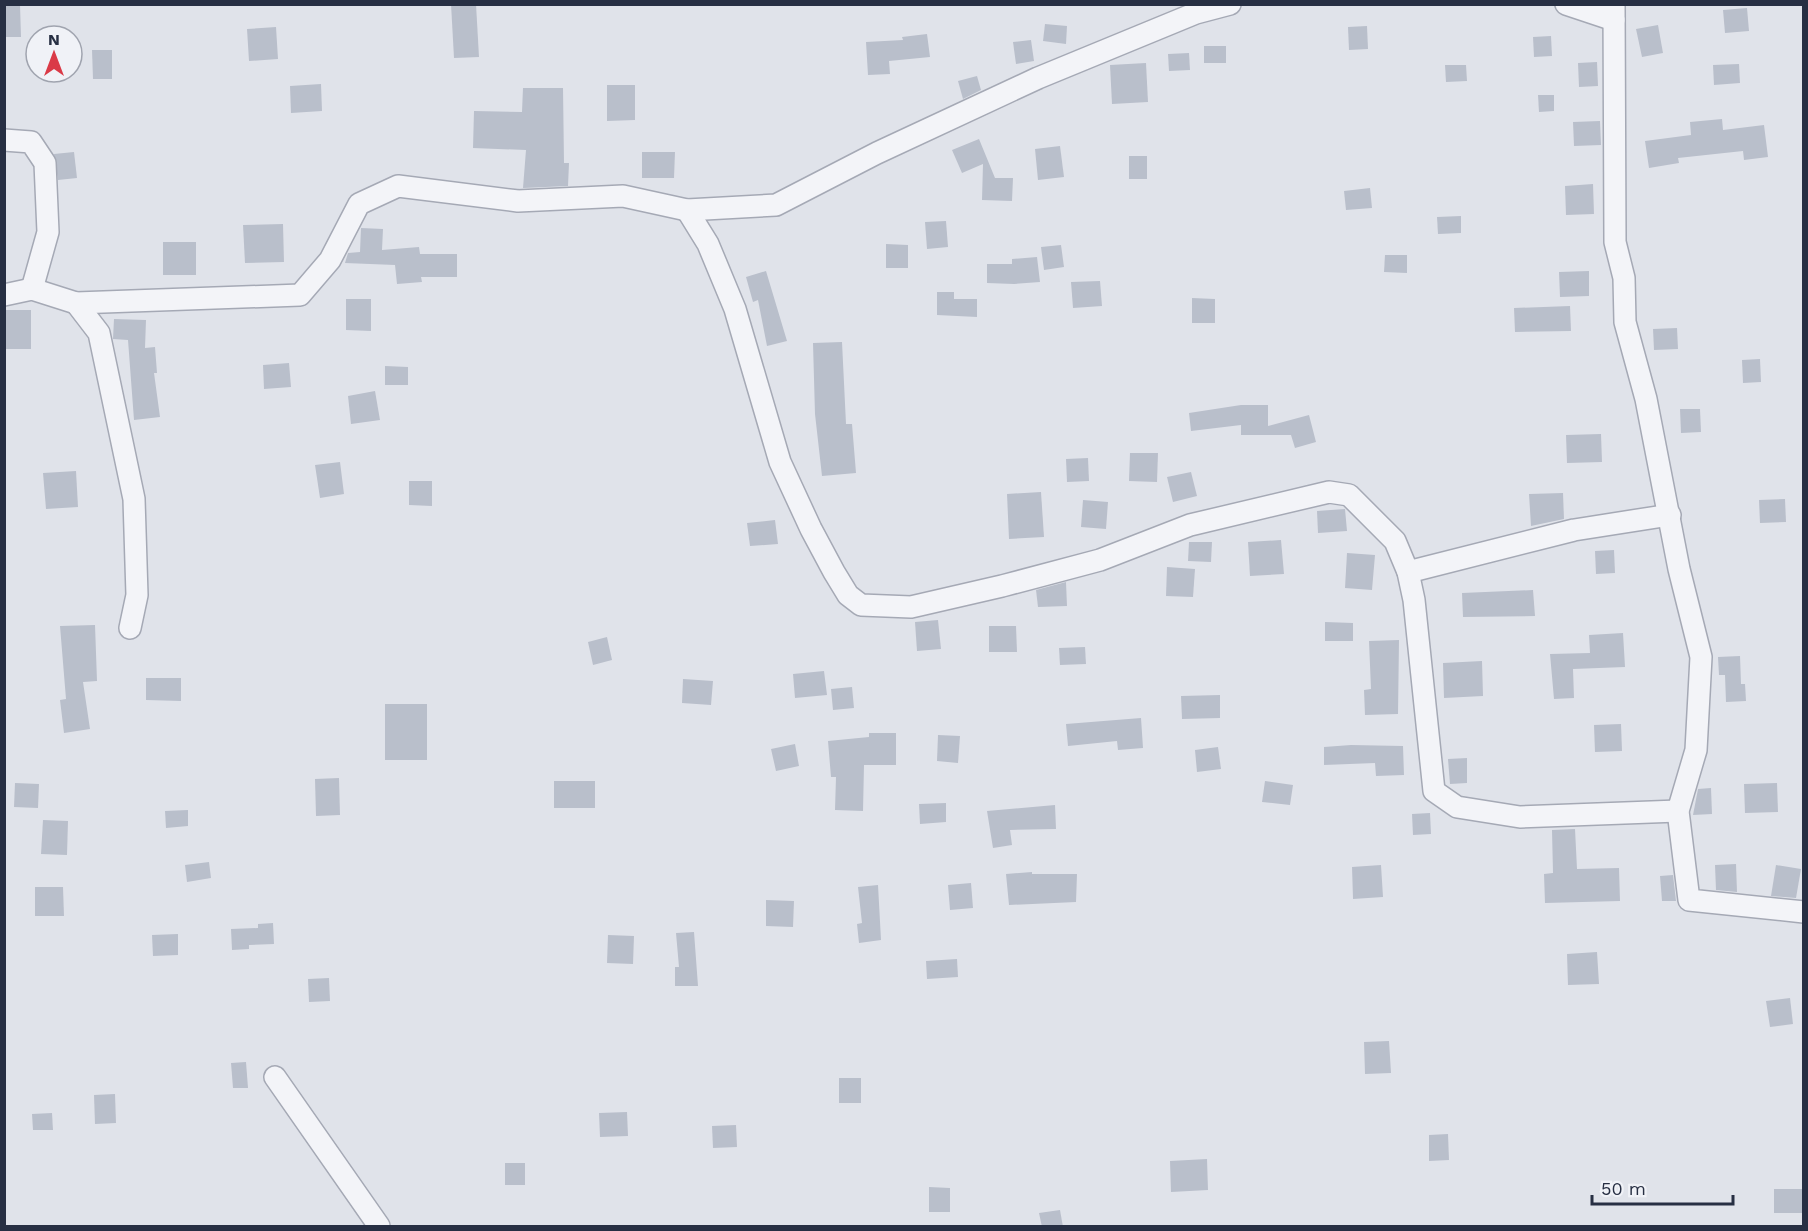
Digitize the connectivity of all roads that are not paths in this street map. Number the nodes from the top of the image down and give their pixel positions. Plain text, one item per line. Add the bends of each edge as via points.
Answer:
1 (1230, 4) edge
2 (1566, 4) edge
3 (1614, 12) edge
4 (4, 140) edge
5 (687, 210) junction
6 (32, 289) junction
7 (4, 295) edge
8 (76, 303) junction
9 (1670, 515) junction
10 (1408, 572) junction
11 (130, 628) dead end
12 (1678, 811) junction
13 (1803, 912) edge
14 (275, 1077) dead end
15 (379, 1227) edge

1 - 5 street via 1196,13 1038,78 776,205
2 - 3 street
3 - 9 street via 1615,242 1623,278 1625,322 1647,399
4 - 6 street via 31,142 45,163 48,232
5 - 8 street via 623,196 518,201 398,186 358,204 330,260 300,295
5 - 10 street via 708,244 735,309 780,462 834,572 848,595 861,605 912,607 1002,586 1100,560 1190,525 1329,492 1350,495 1395,541
6 - 7 street
6 - 8 street
8 - 11 street via 99,333 134,499 137,595
9 - 10 street via 1574,530
9 - 12 street via 1701,657 1696,750
10 - 12 street via 1434,791 1457,807 1520,817
12 - 13 street via 1689,900
14 - 15 street

